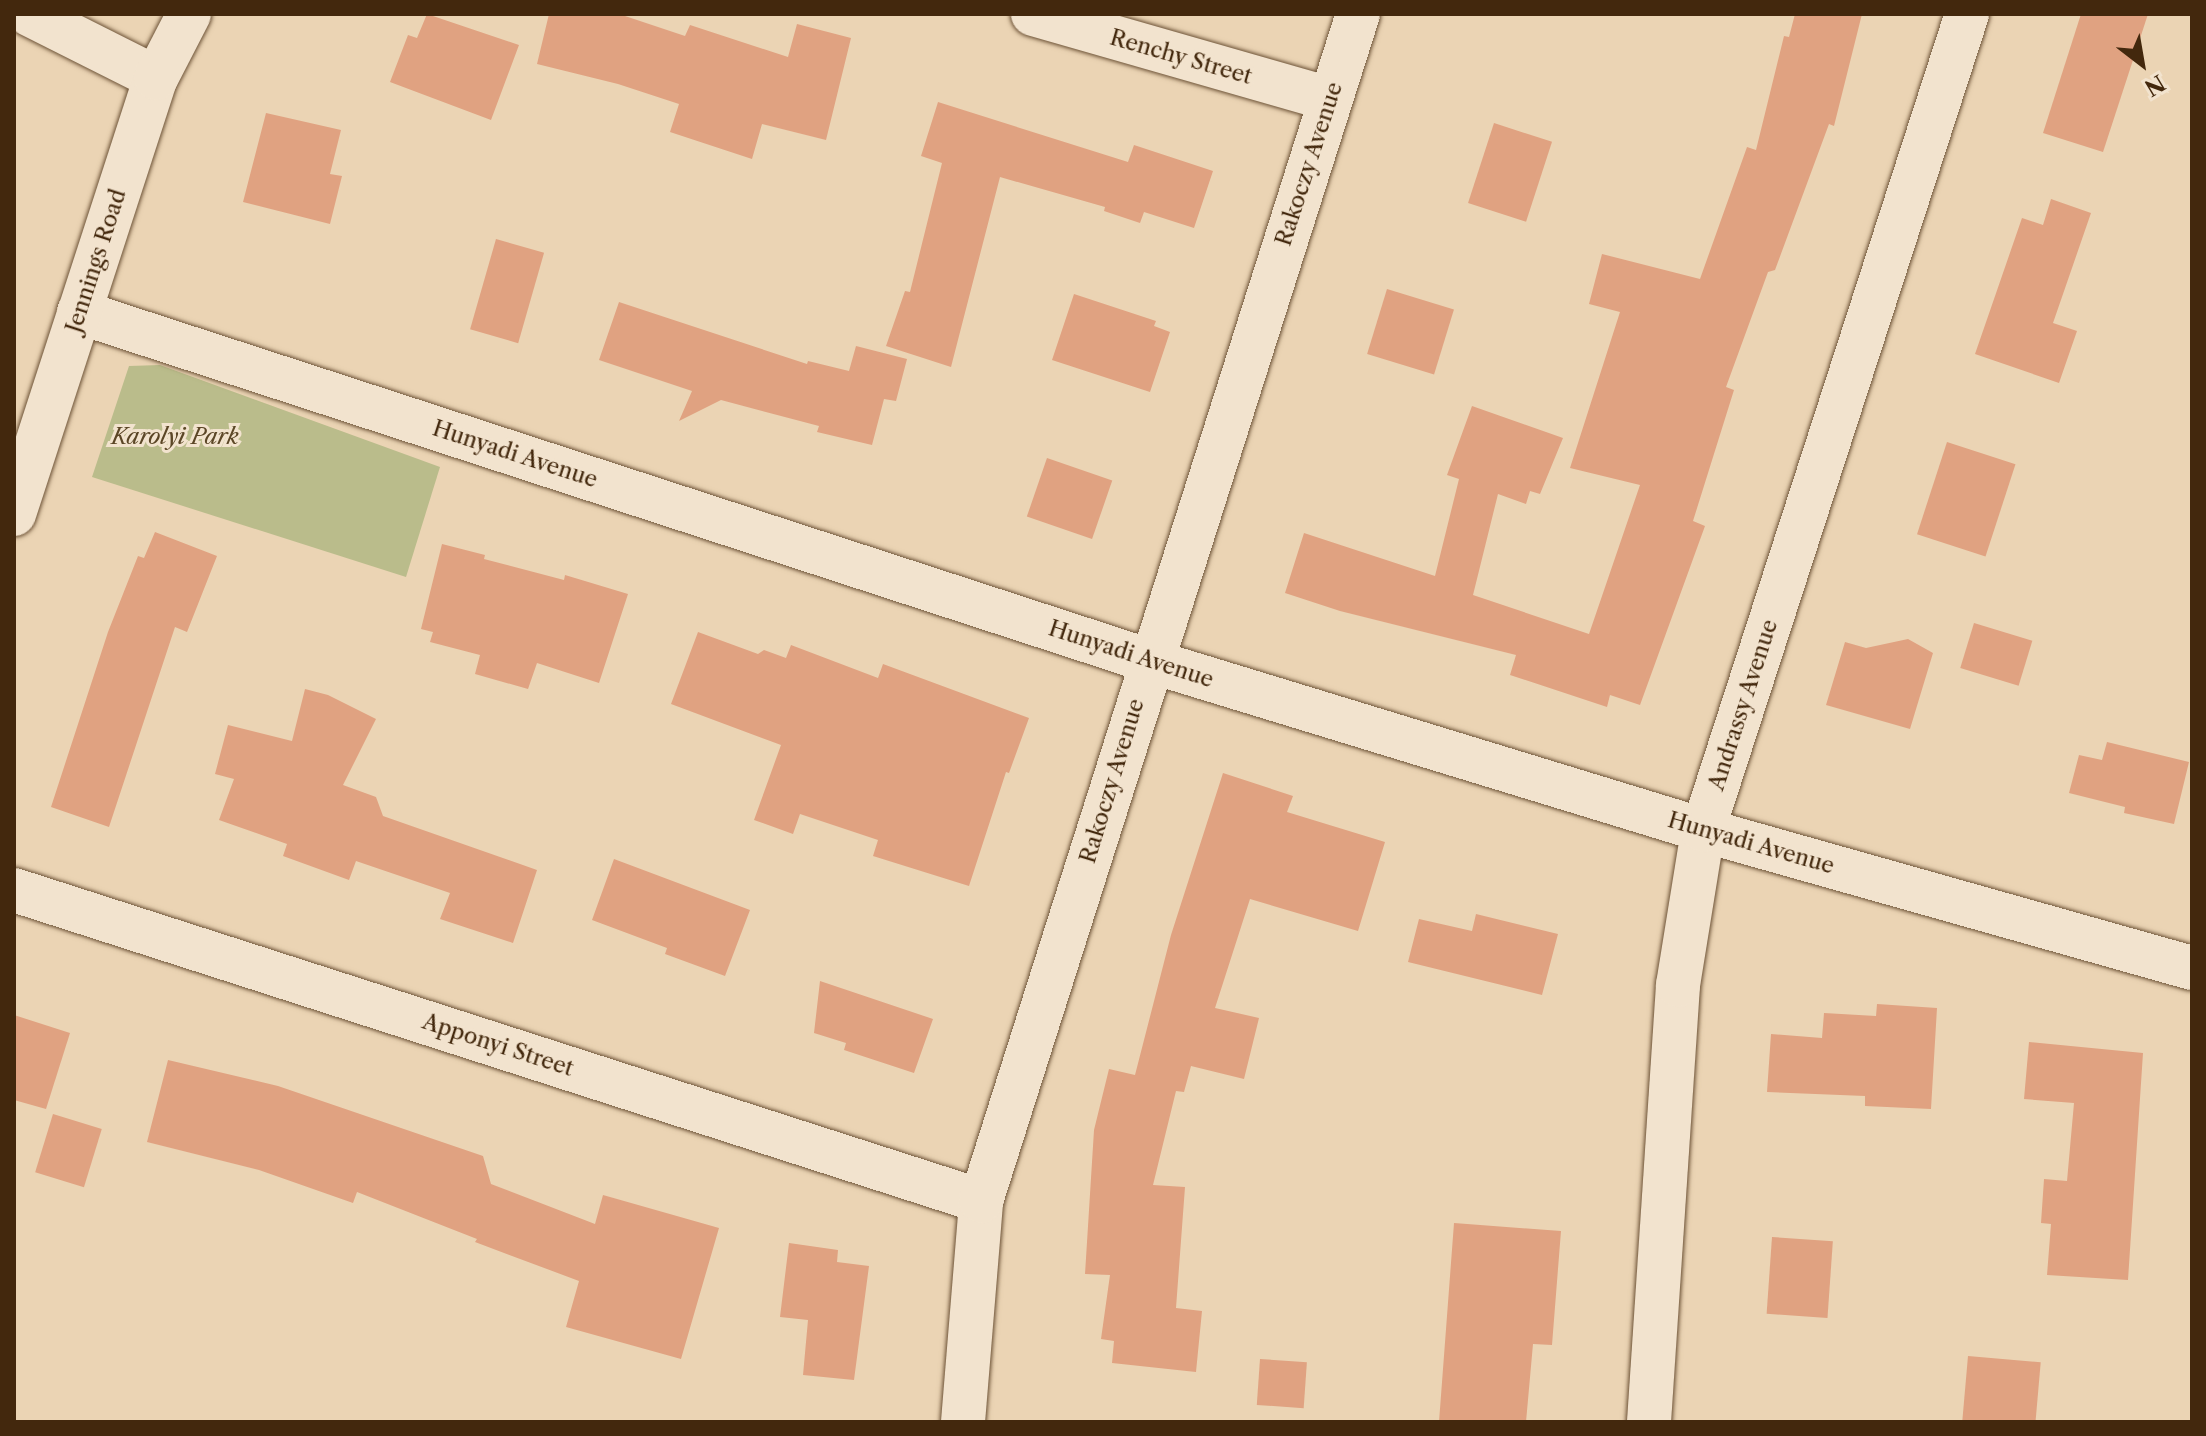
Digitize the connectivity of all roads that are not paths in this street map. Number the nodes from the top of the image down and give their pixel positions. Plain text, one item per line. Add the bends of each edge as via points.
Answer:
1 (29, 14) edge
2 (189, 14) edge
3 (1033, 14) edge
4 (1358, 14) edge
5 (1967, 14) edge
6 (156, 78) junction
7 (1329, 99) junction
8 (79, 312) junction
9 (14, 514) edge
10 (1150, 661) junction
11 (1703, 830) junction
12 (14, 890) edge
13 (2192, 968) edge
14 (981, 1201) junction
15 (963, 1422) edge
16 (1649, 1422) edge

1 - 6 street
2 - 6 street, Jennings Road
3 - 7 street, Renchy Street
4 - 7 street, Rakoczy Avenue
5 - 11 street, Andrassy Avenue
6 - 8 street, Jennings Road
7 - 10 street, Rakoczy Avenue
8 - 9 street, Jennings Road
8 - 10 street, Hunyadi Avenue
10 - 11 street, Hunyadi Avenue
10 - 14 street, Rakoczy Avenue
11 - 13 street, Hunyadi Avenue
11 - 16 street, Andrassy Avenue via 1678,985
12 - 14 street, Apponyi Street
14 - 15 street, Rakoczy Avenue

